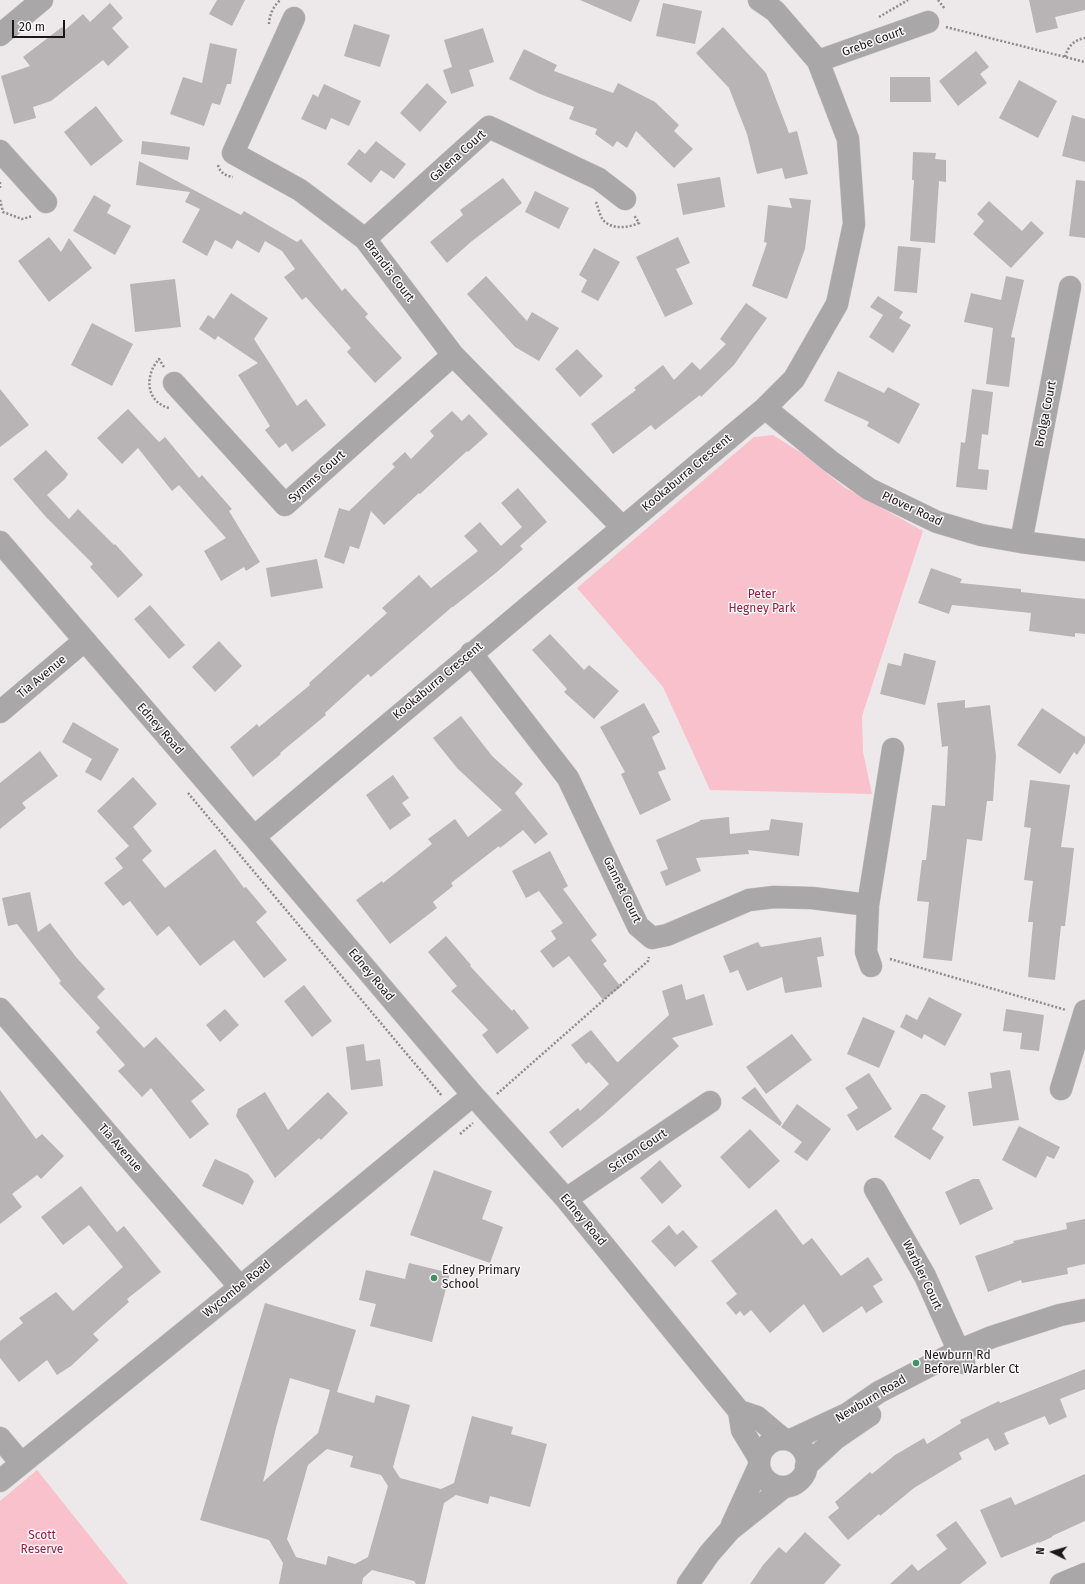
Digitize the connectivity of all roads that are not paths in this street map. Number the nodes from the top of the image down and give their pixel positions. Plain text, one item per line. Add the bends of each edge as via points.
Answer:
1 (42, 0) edge
2 (758, 0) edge
3 (294, 18) dead end
4 (928, 22) road end
5 (0, 35) edge
6 (818, 61) junction
7 (0, 151) edge
8 (625, 199) road end
9 (46, 202) road end
10 (364, 239) junction
11 (1070, 287) dead end
12 (453, 356) junction
13 (174, 383) road end
14 (765, 408) junction
15 (622, 527) junction
16 (0, 542) edge
17 (1021, 542) junction
18 (1085, 550) edge
19 (84, 641) junction
20 (471, 653) junction
21 (0, 712) edge
22 (893, 749) dead end
23 (254, 837) junction
24 (868, 905) junction
25 (869, 959) road end
26 (0, 1009) edge
27 (1084, 1013) edge
28 (1061, 1089) dead end
29 (478, 1100) junction
30 (710, 1102) dead end
31 (875, 1189) dead end
32 (566, 1199) junction
33 (240, 1287) junction
34 (1085, 1310) edge
35 (1085, 1324) edge
36 (961, 1357) junction
37 (739, 1411) junction
38 (0, 1438) edge
39 (787, 1439) junction
40 (759, 1462) junction
41 (21, 1463) junction
42 (806, 1466) junction
43 (0, 1481) edge
44 (784, 1487) junction
45 (730, 1530) junction
46 (1085, 1574) edge
47 (688, 1584) edge
48 (1061, 1584) edge

1 - 5 street
2 - 6 street, Kookaburra Crescent via 775,11
3 - 10 street, Brandis Court via 233,153 300,190
4 - 6 street, Grebe Court
6 - 14 street, Kookaburra Crescent via 848,139 854,224 837,304 794,379
7 - 9 street
8 - 10 street, Galena Court via 599,179 489,127
10 - 12 street, Brandis Court
11 - 17 street, Brolga Court
12 - 13 street, Symms Court via 285,505
12 - 15 street, Brandis Court
14 - 15 street, Kookaburra Crescent
14 - 17 street, Plover Road via 869,489 937,522 981,535
15 - 20 street, Kookaburra Crescent
16 - 19 street, Edney Road
17 - 18 street, Plover Road
19 - 21 street, Tia Avenue
19 - 23 street, Edney Road
20 - 23 street, Kookaburra Crescent
20 - 24 street, Gannet Court via 568,778 638,926 652,938 666,935 748,900 774,897 812,898
22 - 24 street
23 - 29 street, Edney Road
24 - 25 street
26 - 33 street, Tia Avenue
27 - 28 street
29 - 32 street, Edney Road
29 - 33 street, Wycombe Road via 454,1110
30 - 32 street, Sciron Court
31 - 36 street, Warbler Court via 925,1276
32 - 37 street, Edney Road
33 - 41 street, Wycombe Road
34 - 36 street, Newburn Road via 1060,1315 999,1335
35 - 36 street, Newburn Road via 996,1350
36 - 39 street, Newburn Road via 927,1366 879,1392 847,1414
36 - 42 street, Newburn Road via 930,1380 871,1414 835,1439
37 - 39 street via 757,1417
37 - 40 street, Edney Road via 742,1430
38 - 41 street
39 - 40 street via 775,1440 768,1444 762,1450
39 - 42 street via 798,1444 804,1451
40 - 44 street via 761,1473 766,1480
40 - 45 street
41 - 43 street, Wycombe Road
42 - 44 street via 800,1480
44 - 45 street
45 - 47 street
46 - 48 street

